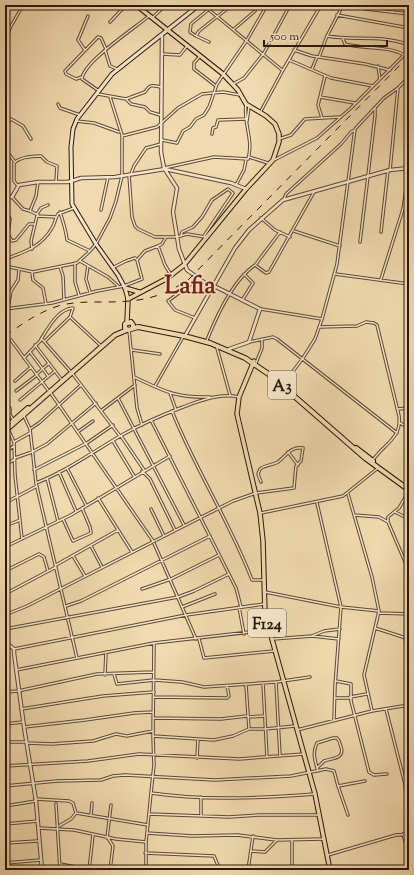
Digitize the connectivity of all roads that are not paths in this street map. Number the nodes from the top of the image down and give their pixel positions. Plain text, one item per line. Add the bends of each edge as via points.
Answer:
1 (23, 5) edge
2 (126, 5) edge
3 (136, 5) edge
4 (166, 5) edge
5 (198, 5) edge
6 (203, 5) edge
7 (232, 5) edge
8 (267, 5) edge
9 (290, 5) edge
10 (321, 5) edge
11 (343, 5) edge
12 (355, 5) edge
13 (393, 5) edge
14 (208, 10) junction
15 (255, 11) dead end
16 (392, 12) junction
17 (337, 14) junction
18 (409, 14) edge
19 (88, 16) dead end
20 (150, 17) junction
21 (217, 17) junction
22 (110, 22) dead end
23 (5, 24) edge
24 (10, 28) junction
25 (409, 28) edge
26 (233, 30) junction
27 (167, 31) junction
28 (162, 36) junction
29 (196, 36) junction
30 (327, 36) junction
31 (343, 39) junction
32 (247, 40) junction
33 (209, 42) dead end
34 (5, 44) edge
35 (409, 45) edge
36 (82, 46) junction
37 (187, 46) junction
38 (87, 47) junction
39 (106, 49) junction
40 (85, 50) junction
41 (294, 50) junction
42 (409, 50) edge
43 (264, 53) junction
44 (161, 54) junction
45 (404, 55) junction
46 (200, 56) junction
47 (318, 57) junction
48 (288, 60) junction
49 (378, 66) junction
50 (117, 69) junction
51 (312, 69) junction
52 (283, 70) junction
53 (390, 70) junction
54 (223, 74) junction
55 (325, 76) junction
56 (409, 77) edge
57 (82, 78) junction
58 (380, 79) junction
59 (233, 84) junction
60 (216, 86) junction
61 (373, 86) junction
62 (161, 87) junction
63 (398, 88) junction
64 (393, 91) junction
65 (98, 92) junction
66 (214, 92) junction
67 (398, 93) junction
68 (240, 95) junction
69 (110, 97) junction
70 (320, 97) junction
71 (126, 99) junction
72 (356, 103) junction
73 (58, 104) dead end
74 (247, 106) junction
75 (375, 108) junction
76 (260, 113) junction
77 (80, 115) junction
78 (160, 115) junction
79 (342, 116) junction
80 (322, 118) junction
81 (246, 120) junction
82 (76, 121) junction
83 (161, 125) junction
84 (355, 130) junction
85 (119, 132) junction
86 (212, 134) dead end
87 (5, 136) edge
88 (122, 136) junction
89 (279, 139) junction
90 (31, 140) dead end
91 (161, 140) junction
92 (161, 144) junction
93 (5, 145) edge
94 (249, 157) junction
95 (246, 160) junction
96 (273, 160) junction
97 (15, 162) junction
98 (270, 164) junction
99 (165, 168) junction
100 (409, 169) edge
101 (389, 170) junction
102 (130, 175) junction
103 (122, 176) junction
104 (368, 176) junction
105 (108, 177) junction
106 (38, 182) junction
107 (56, 182) junction
108 (72, 182) junction
109 (347, 183) junction
110 (236, 185) junction
111 (18, 186) junction
112 (246, 189) junction
113 (314, 192) junction
114 (5, 197) edge
115 (12, 197) junction
116 (284, 200) junction
117 (48, 205) dead end
118 (5, 207) edge
119 (74, 208) junction
120 (403, 209) junction
121 (101, 210) dead end
122 (409, 210) edge
123 (30, 211) junction
124 (60, 212) junction
125 (38, 215) junction
126 (56, 217) junction
127 (261, 218) junction
128 (35, 224) junction
129 (293, 231) junction
130 (280, 232) junction
131 (381, 232) dead end
132 (180, 235) junction
133 (166, 237) junction
134 (177, 237) junction
135 (206, 237) junction
136 (290, 237) junction
137 (360, 242) dead end
138 (96, 244) junction
139 (158, 246) junction
140 (340, 246) junction
141 (32, 249) junction
142 (90, 250) junction
143 (137, 260) junction
144 (80, 261) junction
145 (75, 263) junction
146 (5, 265) edge
147 (184, 265) junction
148 (256, 265) junction
149 (88, 266) junction
150 (60, 267) junction
151 (113, 267) junction
152 (19, 270) junction
153 (32, 272) junction
154 (244, 274) junction
155 (334, 274) junction
156 (171, 275) junction
157 (198, 279) junction
158 (381, 279) junction
159 (409, 284) edge
160 (118, 286) junction
161 (125, 287) junction
162 (212, 288) junction
163 (90, 292) junction
164 (140, 292) junction
165 (231, 294) junction
166 (79, 295) junction
167 (128, 299) junction
168 (64, 300) junction
169 (242, 300) junction
170 (46, 304) junction
171 (5, 309) edge
172 (8, 309) junction
173 (260, 309) junction
174 (70, 317) junction
175 (195, 318) junction
176 (322, 319) junction
177 (129, 323) junction
178 (319, 327) junction
179 (130, 329) junction
180 (185, 335) junction
181 (41, 339) junction
182 (262, 339) junction
183 (11, 340) dead end
184 (207, 340) junction
185 (45, 341) junction
186 (249, 342) junction
187 (100, 345) junction
188 (35, 346) junction
189 (216, 346) junction
190 (229, 349) junction
191 (132, 350) junction
192 (30, 352) junction
193 (160, 354) dead end
194 (24, 358) junction
195 (304, 358) junction
196 (255, 362) junction
197 (49, 363) junction
198 (31, 367) junction
199 (43, 368) junction
200 (55, 371) junction
201 (70, 371) junction
202 (37, 374) junction
203 (48, 376) junction
204 (134, 377) junction
205 (61, 379) junction
206 (15, 381) dead end
207 (42, 381) junction
208 (284, 383) junction
209 (81, 385) junction
210 (135, 385) junction
211 (155, 386) junction
212 (49, 390) junction
213 (16, 391) dead end
214 (170, 393) junction
215 (230, 395) junction
216 (213, 396) junction
217 (239, 397) junction
218 (118, 398) junction
219 (20, 400) dead end
220 (96, 403) junction
221 (5, 404) edge
222 (59, 404) junction
223 (409, 408) edge
224 (397, 409) junction
225 (102, 410) junction
226 (176, 410) junction
227 (172, 411) junction
228 (22, 414) junction
229 (14, 420) junction
230 (151, 420) junction
231 (93, 421) dead end
232 (73, 423) junction
233 (400, 423) junction
234 (113, 425) junction
235 (142, 425) junction
236 (409, 428) edge
237 (6, 429) edge
238 (30, 429) junction
239 (132, 429) junction
240 (79, 431) junction
241 (30, 433) junction
242 (397, 433) junction
243 (121, 436) junction
244 (113, 441) junction
245 (14, 442) junction
246 (87, 443) junction
247 (14, 446) junction
248 (5, 452) edge
249 (32, 452) junction
250 (93, 452) junction
251 (288, 452) junction
252 (170, 456) junction
253 (15, 459) junction
254 (372, 461) junction
255 (5, 465) edge
256 (153, 465) junction
257 (298, 465) junction
258 (67, 468) junction
259 (379, 468) junction
260 (34, 470) junction
261 (143, 471) junction
262 (59, 472) junction
263 (134, 476) junction
264 (47, 478) junction
265 (261, 482) dead end
266 (36, 483) junction
267 (37, 486) junction
268 (117, 486) junction
269 (409, 486) edge
270 (5, 490) edge
271 (409, 491) edge
272 (256, 493) junction
273 (348, 494) junction
274 (18, 496) junction
275 (98, 498) junction
276 (9, 500) junction
277 (5, 503) edge
278 (317, 503) junction
279 (86, 505) junction
280 (81, 508) junction
281 (219, 508) junction
282 (151, 509) dead end
283 (76, 511) junction
284 (395, 512) junction
285 (260, 513) junction
286 (354, 515) junction
287 (388, 517) junction
288 (200, 518) junction
289 (383, 518) junction
290 (64, 519) junction
291 (409, 519) edge
292 (20, 520) junction
293 (59, 521) junction
294 (388, 522) junction
295 (184, 525) junction
296 (5, 526) edge
297 (47, 527) junction
298 (118, 530) junction
299 (175, 530) junction
300 (164, 536) junction
301 (210, 536) junction
302 (22, 539) junction
303 (153, 541) junction
304 (91, 546) junction
305 (5, 547) edge
306 (132, 552) junction
307 (219, 555) junction
308 (73, 556) junction
309 (162, 560) junction
310 (56, 566) junction
311 (102, 567) junction
312 (5, 571) edge
313 (48, 571) junction
314 (409, 571) edge
315 (229, 574) junction
316 (85, 576) junction
317 (171, 579) junction
318 (264, 580) junction
319 (61, 587) junction
320 (142, 589) dead end
321 (263, 592) junction
322 (5, 594) edge
323 (215, 594) dead end
324 (178, 597) junction
325 (264, 604) junction
326 (66, 606) junction
327 (182, 607) junction
328 (240, 607) junction
329 (341, 607) junction
330 (379, 612) junction
331 (409, 614) edge
332 (5, 615) edge
333 (186, 615) junction
334 (68, 617) junction
335 (375, 628) junction
336 (5, 629) edge
337 (340, 629) junction
338 (268, 630) junction
339 (244, 634) junction
340 (312, 636) junction
341 (73, 637) junction
342 (405, 638) junction
343 (196, 639) junction
344 (199, 639) junction
345 (409, 639) edge
346 (271, 640) junction
347 (339, 640) junction
348 (5, 642) edge
349 (154, 643) junction
350 (14, 649) junction
351 (274, 651) junction
352 (106, 652) junction
353 (77, 658) junction
354 (409, 664) edge
355 (16, 670) junction
356 (106, 671) junction
357 (154, 672) junction
358 (114, 674) junction
359 (105, 675) junction
360 (109, 675) junction
361 (310, 677) dead end
362 (154, 680) junction
363 (283, 681) junction
364 (335, 681) junction
365 (276, 682) junction
366 (263, 683) junction
367 (246, 684) junction
368 (227, 685) junction
369 (18, 691) junction
370 (5, 692) edge
371 (154, 692) junction
372 (367, 694) junction
373 (154, 697) junction
374 (334, 698) junction
375 (350, 698) junction
376 (409, 705) edge
377 (21, 709) junction
378 (386, 709) junction
379 (372, 711) junction
380 (154, 712) junction
381 (354, 715) junction
382 (264, 716) junction
383 (247, 717) junction
384 (153, 718) junction
385 (334, 720) junction
386 (23, 722) junction
387 (5, 724) edge
388 (24, 727) junction
389 (279, 728) junction
390 (297, 728) junction
391 (249, 729) junction
392 (265, 729) junction
393 (153, 731) junction
394 (153, 736) junction
395 (198, 739) junction
396 (5, 742) edge
397 (26, 742) junction
398 (304, 754) junction
399 (154, 755) junction
400 (280, 756) junction
401 (267, 757) junction
402 (197, 758) junction
403 (31, 765) junction
404 (5, 766) edge
405 (318, 770) junction
406 (309, 773) junction
407 (387, 774) dead end
408 (154, 775) junction
409 (365, 781) dead end
410 (34, 782) junction
411 (5, 786) edge
412 (338, 786) junction
413 (406, 788) junction
414 (409, 788) edge
415 (151, 793) junction
416 (315, 794) junction
417 (201, 798) junction
418 (36, 800) junction
419 (50, 800) junction
420 (61, 800) junction
421 (92, 803) dead end
422 (56, 804) junction
423 (111, 805) dead end
424 (5, 806) edge
425 (76, 813) junction
426 (149, 814) junction
427 (320, 815) junction
428 (348, 815) dead end
429 (91, 816) junction
430 (200, 816) junction
431 (109, 819) junction
432 (38, 821) junction
433 (5, 824) edge
434 (148, 825) junction
435 (39, 828) junction
436 (58, 828) junction
437 (409, 828) edge
438 (147, 833) junction
439 (403, 834) junction
440 (409, 834) edge
441 (93, 835) junction
442 (253, 836) junction
443 (107, 838) junction
444 (325, 839) junction
445 (277, 840) junction
446 (292, 840) junction
447 (40, 841) junction
448 (146, 842) junction
449 (5, 843) edge
450 (251, 851) junction
451 (145, 853) junction
452 (328, 855) junction
453 (409, 855) edge
454 (41, 860) junction
455 (5, 863) edge
456 (59, 864) junction
457 (42, 870) edge
458 (60, 870) edge
459 (77, 870) edge
460 (89, 870) edge
461 (110, 870) edge
462 (146, 870) edge
463 (220, 870) edge
464 (248, 870) edge
465 (287, 870) edge
466 (292, 870) edge
467 (330, 870) edge

1 - 24 street
2 - 22 street
3 - 20 main road
4 - 20 street
5 - 27 main road
6 - 14 street
7 - 21 street
8 - 32 street
9 - 43 street
10 - 41 street
11 - 17 street
12 - 16 street via 364,9
13 - 16 street
14 - 21 street
14 - 29 street via 192,24 190,32
15 - 26 street
16 - 18 street
17 - 25 street via 352,19
17 - 30 street
19 - 36 street via 78,40
20 - 27 main road
20 - 39 street
21 - 26 street
21 - 29 street via 200,29
23 - 24 street
24 - 34 street
26 - 32 street
27 - 28 main road
27 - 37 main road
28 - 44 street
28 - 50 main road
29 - 33 street
30 - 31 street
30 - 47 street
31 - 35 street via 383,38
31 - 45 street via 345,44 356,47 396,51
32 - 43 street
32 - 54 street
36 - 38 street
36 - 40 street
37 - 44 street via 180,55
37 - 46 main road
38 - 39 street via 99,36
38 - 40 street
39 - 50 street via 110,66
39 - 57 street via 91,63
40 - 57 street via 65,72 75,79
41 - 47 street
41 - 48 street
42 - 45 street
43 - 52 street
43 - 59 street via 244,78
44 - 62 street
45 - 53 street
46 - 54 main road
46 - 60 street via 194,63 194,69
47 - 49 street
47 - 51 street
48 - 51 street
48 - 52 street
49 - 53 street
49 - 58 street
50 - 65 main road
51 - 55 street
52 - 76 street
53 - 58 street
54 - 59 main road
54 - 60 street
55 - 61 street
55 - 70 street
56 - 63 street
57 - 65 street
58 - 61 street
59 - 68 main road
60 - 66 street
61 - 72 street
62 - 71 street via 152,84 145,92
62 - 78 street
63 - 64 street
63 - 67 street
64 - 67 street
64 - 75 street
65 - 69 street
65 - 77 main road
66 - 68 street
66 - 83 street via 189,100
66 - 91 street via 204,115 183,130 178,143
67 - 101 street
68 - 74 main road
69 - 71 street
69 - 85 street
70 - 72 street
70 - 80 street via 318,108
71 - 78 street via 129,104 145,107 150,112
72 - 79 street
73 - 77 street via 60,108
74 - 76 main road
74 - 81 street
74 - 81 street
75 - 84 street
75 - 104 street
76 - 89 main road via 275,124
77 - 82 main road
78 - 83 street
79 - 80 street
79 - 96 street via 304,146
80 - 89 street via 303,120 291,135
81 - 86 street via 218,120
81 - 94 street via 250,136
82 - 85 street via 94,123
82 - 108 main road via 71,136
83 - 88 street
83 - 91 street
84 - 109 street
84 - 116 street via 286,194
85 - 88 street
87 - 90 street via 11,118 23,126
88 - 103 street
89 - 96 main road
91 - 92 street
92 - 99 street
92 - 102 street via 146,148
93 - 97 street
94 - 95 street
94 - 98 street
95 - 99 street via 214,157
95 - 110 street
96 - 98 main road
97 - 107 street via 30,156 41,156 57,166
97 - 111 street via 14,181
98 - 112 main road
99 - 102 street
99 - 110 street
99 - 134 street via 176,188 173,212
100 - 101 street
100 - 120 street
101 - 104 street
101 - 131 street
102 - 103 street
102 - 133 street via 132,217 135,226 155,237
103 - 105 street
103 - 138 street via 114,208
104 - 109 street
104 - 137 street
105 - 108 street via 81,178
105 - 121 street
106 - 107 street
106 - 111 street
106 - 123 street
107 - 108 street
108 - 119 main road via 71,198
109 - 113 street
109 - 140 street
110 - 112 street
111 - 115 street
112 - 135 main road
113 - 116 street
113 - 129 street
114 - 115 street
115 - 123 street via 23,209
116 - 127 street
117 - 125 street via 41,208
118 - 128 street via 10,219 8,234 12,241 16,240 29,224
119 - 124 street
119 - 138 main road
120 - 122 street
120 - 158 street
123 - 125 street
124 - 126 street
124 - 142 street via 67,240
125 - 126 street
125 - 128 street
126 - 141 street via 51,230
127 - 130 street
127 - 162 street via 235,248
128 - 141 street
129 - 136 street
129 - 140 street
130 - 136 street
130 - 148 street
132 - 134 street
132 - 135 street via 196,234
132 - 135 street via 193,227 212,200 229,189 233,193
133 - 134 street
133 - 139 street
134 - 147 street
135 - 147 main road
136 - 148 street via 268,272
138 - 142 street
138 - 151 main road
139 - 143 street via 145,251
139 - 156 street
140 - 155 street
141 - 146 street via 8,258
142 - 144 street
143 - 151 street via 126,260
143 - 161 street via 142,279
144 - 145 street
144 - 149 street
145 - 150 street
145 - 166 street via 75,282
146 - 152 street
147 - 156 main road
147 - 157 street
148 - 154 street
149 - 160 street
149 - 163 street via 86,279
150 - 153 street
150 - 168 street
151 - 161 main road
152 - 153 street
152 - 172 street
153 - 170 street via 33,280 43,288
154 - 165 street
154 - 169 street via 253,283
155 - 158 street
155 - 176 street
156 - 164 main road
157 - 162 street
157 - 175 street via 168,301 175,310
158 - 159 street
160 - 161 street
160 - 163 street
161 - 164 main road
161 - 167 main road
162 - 165 street via 216,287
162 - 175 street
163 - 166 street
164 - 167 main road
165 - 169 street
165 - 184 street via 212,326
166 - 168 street
167 - 177 main road
168 - 170 street
169 - 173 street
170 - 172 street
171 - 172 street
173 - 176 street
173 - 186 street
174 - 181 street via 73,308 59,314
174 - 185 street
174 - 187 street
175 - 180 street
176 - 178 street
177 - 179 highway
177 - 179 highway
177 - 180 highway, A3
177 - 187 highway
178 - 195 street
178 - 224 street via 357,326 366,322 377,325
179 - 180 highway, A3 via 142,327
179 - 191 street
179 - 201 highway via 114,335
180 - 184 highway, A3
180 - 189 highway, A3
180 - 211 street
181 - 185 street
181 - 188 street
182 - 186 street
182 - 195 street via 276,338
182 - 196 street via 262,348
183 - 194 street
184 - 190 highway, A3
185 - 201 street
186 - 190 street
187 - 201 highway
188 - 192 street
188 - 197 street
189 - 196 highway, A3
189 - 215 street
190 - 196 highway, A3
191 - 193 street
191 - 204 street
192 - 194 street
192 - 199 street
194 - 198 street
195 - 208 street
195 - 242 street
196 - 208 highway, A3
196 - 217 main road, F124
196 - 259 highway, A3 via 324,424
197 - 199 street
197 - 200 street
198 - 202 street
198 - 206 street
199 - 202 street
199 - 203 street
200 - 203 street
200 - 205 street
201 - 205 highway
201 - 209 street
201 - 212 highway
202 - 207 street
202 - 213 street
203 - 207 street
204 - 210 street
204 - 211 street
205 - 212 highway
207 - 212 street
207 - 219 street
208 - 254 highway, A3
209 - 220 street
209 - 222 street
210 - 218 street
210 - 235 street
211 - 214 street
212 - 222 street
212 - 228 highway
214 - 216 street via 188,397
214 - 226 street
215 - 216 street
215 - 217 street
216 - 226 street
217 - 272 main road, F124 via 239,426
218 - 225 street
218 - 239 street
220 - 225 street
220 - 232 street
221 - 229 street via 10,407 10,414
222 - 232 street
222 - 238 street
223 - 224 street
224 - 233 street
225 - 234 street
226 - 227 street
227 - 230 street
227 - 281 street
228 - 229 highway
228 - 237 highway
228 - 238 street
229 - 237 highway
230 - 235 street
230 - 252 street
231 - 240 street
232 - 240 street
232 - 249 street via 51,442
233 - 236 street
233 - 242 street
234 - 243 street
234 - 246 street
235 - 239 street
237 - 245 street
238 - 241 street
239 - 243 street
239 - 256 street
240 - 246 street
241 - 245 street
241 - 249 street
242 - 254 street
243 - 244 street
243 - 261 street
244 - 250 street
244 - 263 street
245 - 247 street
246 - 250 street
246 - 260 street
247 - 248 street
247 - 253 street
249 - 253 street
249 - 260 street
250 - 258 street
250 - 268 street
251 - 257 street
251 - 257 street via 303,448
251 - 265 street via 278,462 260,469 258,474
252 - 256 street
252 - 288 street
253 - 255 street
253 - 274 street
254 - 259 highway, A3
256 - 261 street
256 - 295 street
257 - 272 street via 294,488
258 - 262 street
258 - 279 street
259 - 269 highway, A3
259 - 271 highway, A3
259 - 273 street
260 - 266 street
261 - 263 street
261 - 299 street via 150,479
262 - 264 street
262 - 283 street
263 - 268 street
264 - 266 street
264 - 293 street
266 - 267 street
267 - 274 street
267 - 297 street
268 - 275 street
268 - 303 street
270 - 276 street
271 - 284 street
272 - 281 street
272 - 285 main road, F124
273 - 278 street
273 - 286 street
274 - 276 street
274 - 292 street
275 - 279 street
275 - 298 street
276 - 277 street
278 - 285 street
278 - 329 street
279 - 280 street
280 - 283 street
280 - 290 street via 91,533 73,541
281 - 288 street
281 - 318 street via 252,580
282 - 300 street
283 - 290 street
284 - 287 street
284 - 291 street
285 - 318 main road, F124
286 - 289 street
286 - 330 street
287 - 289 street
287 - 294 street
288 - 295 street
288 - 301 street
289 - 294 street
290 - 293 street
292 - 296 street
292 - 302 street
293 - 297 street
294 - 314 street
295 - 299 street
297 - 302 street
297 - 310 street
298 - 304 street
298 - 306 street
299 - 300 street
300 - 303 street
301 - 307 street
301 - 309 street
302 - 305 street
303 - 306 street
303 - 309 street
304 - 308 street
304 - 311 street
306 - 311 street
307 - 315 street
307 - 317 street
308 - 310 street
308 - 316 street
309 - 317 street
309 - 326 street
310 - 313 street
310 - 319 street
311 - 316 street
312 - 313 street via 39,554 44,557
313 - 322 street
315 - 324 street
315 - 328 street via 236,588
316 - 319 street
317 - 320 street
317 - 324 street
318 - 321 main road, F124
319 - 326 street
319 - 332 street via 22,609
321 - 325 main road, F124
321 - 329 street
323 - 327 street
324 - 327 street
324 - 334 street
325 - 328 street
325 - 338 main road, F124
326 - 334 street
327 - 333 street
328 - 333 street
328 - 339 street
329 - 330 street
329 - 337 street
330 - 331 street
330 - 335 street
333 - 341 street
333 - 343 street
334 - 336 street
334 - 341 street
335 - 342 street
335 - 372 street via 364,675
337 - 340 street
337 - 347 street
338 - 339 street
338 - 346 main road, F124
339 - 344 street
340 - 346 street
340 - 347 street
341 - 350 street
341 - 353 street
342 - 345 street
342 - 354 street
343 - 344 street
343 - 349 street
344 - 351 street via 204,658
346 - 351 main road, F124
347 - 364 street
348 - 350 street
349 - 352 street
349 - 357 street
350 - 355 street
351 - 363 main road, F124
352 - 353 street
352 - 356 street
353 - 355 street
355 - 369 street
356 - 359 street
356 - 360 street
357 - 358 street
357 - 362 street
358 - 360 street
358 - 362 street via 117,684
359 - 360 street
359 - 369 street via 97,674
361 - 363 street
362 - 368 street via 204,687
362 - 371 street
363 - 365 street
363 - 390 main road, F124
364 - 374 street
364 - 375 street via 351,683
365 - 366 street
365 - 389 street
366 - 367 street
366 - 382 street
367 - 368 street
367 - 383 street
368 - 373 street via 227,698
369 - 370 street
369 - 377 street
371 - 373 street
371 - 377 street via 103,696
372 - 375 street
372 - 379 street
373 - 380 street
374 - 375 street
374 - 385 street
375 - 381 street
376 - 378 street
377 - 386 street
378 - 379 street
378 - 413 street
379 - 381 street
380 - 384 street
380 - 388 street
381 - 385 street
381 - 407 street via 369,772 374,776
382 - 383 street
382 - 392 street
383 - 384 street
383 - 391 street
384 - 393 street
385 - 390 street
386 - 387 street
386 - 388 street
388 - 397 street
389 - 390 street
389 - 392 street
389 - 400 street
390 - 398 main road, F124
391 - 392 street
391 - 395 street via 214,740
392 - 401 street
393 - 394 street
393 - 397 street via 127,736 116,734 93,741 52,744
394 - 395 street
394 - 399 street
395 - 402 street
396 - 397 street
397 - 403 street
398 - 400 street
398 - 406 main road, F124
399 - 402 street
399 - 403 street
399 - 408 street
400 - 401 street
401 - 402 street
403 - 404 street
403 - 410 street
405 - 405 street via 324,761 340,755 342,750 337,738 317,743 314,752
405 - 406 street
405 - 412 street via 333,770
406 - 408 street via 215,780
406 - 416 main road, F124
408 - 410 street via 116,776 89,781
408 - 415 street
409 - 412 street
410 - 411 street
410 - 418 street
412 - 428 street
413 - 414 street
413 - 437 street
415 - 417 street
415 - 426 street
416 - 417 street
416 - 427 main road, F124
417 - 430 street
418 - 419 street
418 - 424 street
418 - 432 street
419 - 420 street
419 - 422 street
420 - 422 street
420 - 425 street via 73,802
421 - 429 street
422 - 436 street
423 - 431 street
425 - 429 street
425 - 436 street
426 - 430 street
426 - 434 street
427 - 430 street
427 - 444 main road, F124
429 - 431 street
431 - 434 street
431 - 443 street
432 - 433 street
432 - 435 street
434 - 438 street
435 - 436 street
435 - 447 street
436 - 441 street
436 - 456 street
438 - 442 street
438 - 448 street
439 - 440 street
439 - 452 street
439 - 453 street
441 - 443 street
441 - 460 street
442 - 445 street
442 - 450 street
443 - 448 street
443 - 461 street via 113,846
444 - 446 street
444 - 452 main road, F124
445 - 446 street
445 - 450 street via 265,852
446 - 466 street
447 - 449 street
447 - 454 street
448 - 451 street
450 - 464 street
451 - 462 street
451 - 463 street via 214,856
452 - 467 main road, F124
454 - 455 street
454 - 457 street
456 - 458 street
456 - 459 street via 76,866
465 - 466 street

